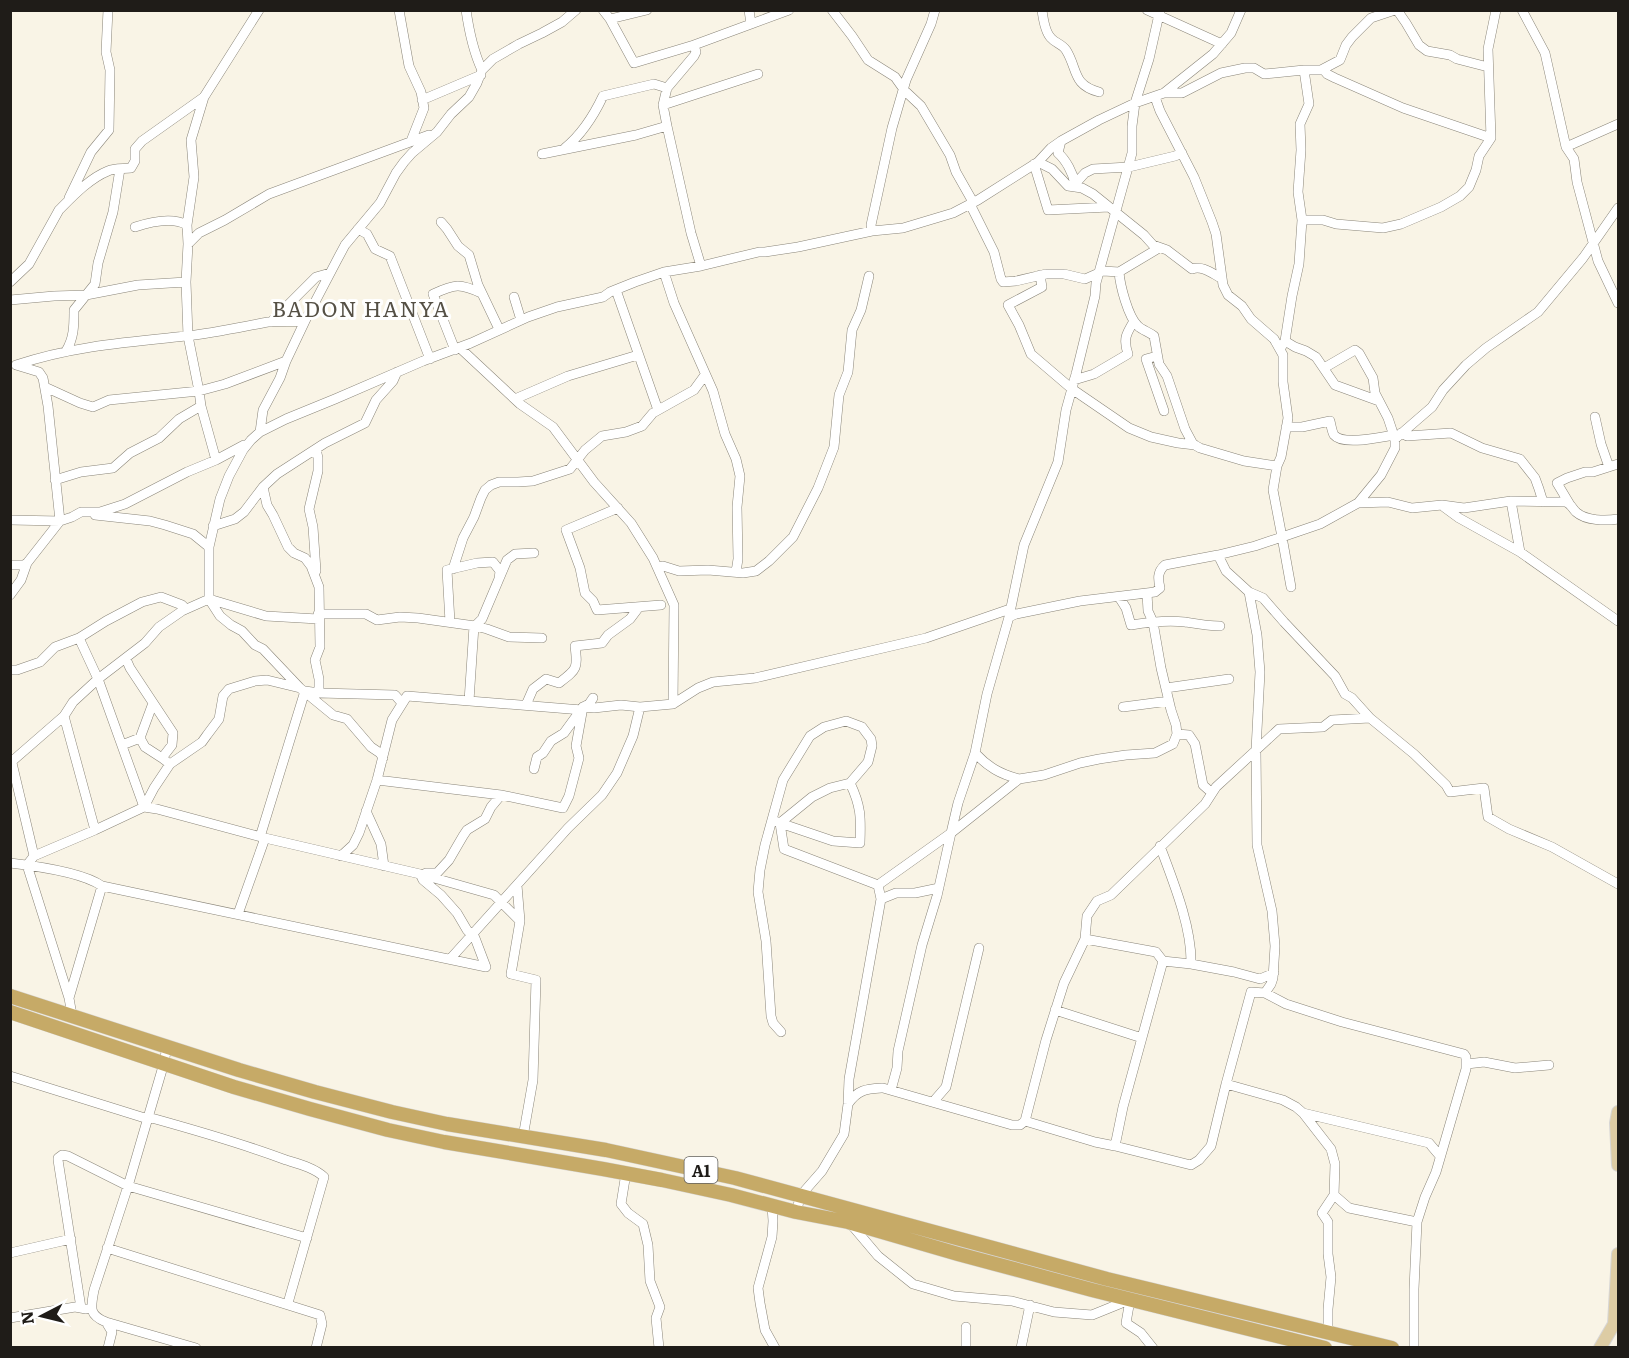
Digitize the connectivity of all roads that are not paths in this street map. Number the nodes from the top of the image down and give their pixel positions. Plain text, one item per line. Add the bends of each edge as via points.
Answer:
1 (108, 10) edge
2 (259, 10) edge
3 (399, 10) edge
4 (466, 10) edge
5 (576, 10) edge
6 (603, 10) edge
7 (647, 10) edge
8 (749, 10) edge
9 (789, 10) edge
10 (832, 10) edge
11 (935, 10) edge
12 (1042, 10) edge
13 (1147, 10) edge
14 (1240, 10) edge
15 (1396, 10) edge
16 (1496, 10) edge
17 (1522, 10) edge
18 (1158, 12) edge
19 (610, 19) junction
20 (751, 24) junction
21 (1222, 44) junction
22 (694, 45) junction
23 (1488, 67) junction
24 (1323, 69) junction
25 (1304, 70) junction
26 (482, 72) junction
27 (758, 74) dead end
28 (667, 88) junction
29 (904, 88) junction
30 (1099, 92) dead end
31 (1159, 95) junction
32 (204, 97) junction
33 (422, 100) junction
34 (1135, 103) junction
35 (663, 105) junction
36 (1618, 124) edge
37 (667, 126) junction
38 (437, 132) junction
39 (1491, 138) junction
40 (411, 141) junction
41 (1061, 141) junction
42 (1566, 147) junction
43 (563, 150) junction
44 (1182, 153) junction
45 (542, 154) dead end
46 (1036, 163) junction
47 (1129, 167) junction
48 (120, 169) junction
49 (1075, 186) junction
50 (67, 202) junction
51 (972, 203) junction
52 (1618, 208) edge
53 (1112, 209) junction
54 (1302, 220) junction
55 (441, 222) dead end
56 (187, 225) junction
57 (135, 227) dead end
58 (358, 229) junction
59 (872, 231) junction
60 (1593, 243) junction
61 (188, 244) junction
62 (1159, 248) junction
63 (701, 266) junction
64 (664, 272) junction
65 (1100, 272) junction
66 (1119, 272) junction
67 (330, 273) junction
68 (1040, 275) junction
69 (869, 276) dead end
70 (1221, 278) junction
71 (10, 282) edge
72 (186, 282) junction
73 (616, 290) junction
74 (481, 293) junction
75 (86, 295) junction
76 (513, 297) dead end
77 (10, 300) edge
78 (1618, 303) edge
79 (521, 320) junction
80 (305, 321) junction
81 (1134, 321) junction
82 (271, 322) junction
83 (499, 329) junction
84 (188, 336) junction
85 (1283, 345) junction
86 (458, 349) junction
87 (66, 351) junction
88 (638, 355) junction
89 (1157, 356) junction
90 (430, 359) junction
91 (286, 361) junction
92 (13, 365) edge
93 (1324, 368) junction
94 (397, 372) junction
95 (705, 375) junction
96 (1073, 384) junction
97 (45, 387) junction
98 (199, 391) junction
99 (515, 399) junction
100 (1379, 401) junction
101 (201, 406) junction
102 (658, 410) junction
103 (1164, 411) dead end
104 (1595, 417) dead end
105 (1286, 428) junction
106 (260, 432) junction
107 (1397, 436) junction
108 (251, 440) junction
109 (1195, 445) junction
110 (316, 449) junction
111 (578, 459) junction
112 (216, 460) junction
113 (1614, 465) edge
114 (1276, 466) junction
115 (56, 480) junction
116 (263, 487) junction
117 (1511, 501) junction
118 (1543, 502) junction
119 (1358, 503) junction
120 (1569, 503) junction
121 (1442, 505) junction
122 (618, 508) junction
123 (81, 512) junction
124 (1618, 519) edge
125 (10, 520) edge
126 (60, 521) junction
127 (213, 526) junction
128 (1281, 537) junction
129 (209, 547) junction
130 (1520, 552) junction
131 (534, 553) dead end
132 (515, 554) junction
133 (1218, 555) junction
134 (492, 562) junction
135 (27, 563) junction
136 (10, 565) edge
137 (657, 567) junction
138 (453, 569) junction
139 (736, 572) junction
140 (316, 576) junction
141 (499, 579) junction
142 (1291, 587) dead end
143 (1250, 592) junction
144 (1147, 593) junction
145 (10, 595) edge
146 (1119, 597) junction
147 (209, 599) junction
148 (661, 605) dead end
149 (639, 607) junction
150 (182, 611) junction
151 (1009, 613) junction
152 (318, 617) junction
153 (1153, 621) junction
154 (1618, 621) edge
155 (450, 622) junction
156 (474, 626) junction
157 (1220, 626) dead end
158 (79, 638) junction
159 (542, 638) dead end
160 (126, 659) junction
161 (10, 670) edge
162 (98, 679) junction
163 (1229, 679) dead end
164 (1166, 688) junction
165 (302, 690) junction
166 (319, 693) junction
167 (594, 698) dead end
168 (469, 701) junction
169 (1169, 701) junction
170 (153, 703) junction
171 (402, 703) junction
172 (673, 704) junction
173 (526, 705) junction
174 (640, 707) junction
175 (1123, 707) dead end
176 (583, 709) junction
177 (63, 716) junction
178 (1370, 718) junction
179 (1177, 734) junction
180 (140, 738) junction
181 (122, 745) junction
182 (1256, 750) junction
183 (975, 753) junction
184 (383, 758) junction
185 (166, 761) junction
186 (11, 763) edge
187 (534, 769) dead end
188 (1019, 779) junction
189 (377, 780) junction
190 (850, 783) junction
191 (1212, 793) junction
192 (501, 795) junction
193 (144, 807) junction
194 (366, 811) junction
195 (775, 821) junction
196 (95, 830) junction
197 (951, 833) junction
198 (263, 837) junction
199 (1160, 846) junction
200 (34, 856) junction
201 (341, 856) junction
202 (10, 863) edge
203 (27, 865) junction
204 (384, 866) junction
205 (420, 874) junction
206 (1618, 884) edge
207 (517, 885) junction
208 (878, 885) junction
209 (102, 886) junction
210 (939, 888) junction
211 (880, 899) junction
212 (501, 902) junction
213 (238, 914) junction
214 (520, 921) junction
215 (472, 934) junction
216 (1085, 939) junction
217 (979, 948) dead end
218 (451, 958) junction
219 (1163, 961) junction
220 (1191, 964) junction
221 (1275, 973) junction
222 (1265, 993) junction
223 (10, 996) edge
224 (69, 998) junction
225 (1055, 1010) junction
226 (10, 1012) edge
227 (72, 1015) junction
228 (781, 1032) dead end
229 (1142, 1038) junction
230 (167, 1046) junction
231 (164, 1064) junction
232 (1467, 1064) junction
233 (1549, 1065) dead end
234 (10, 1076) edge
235 (1226, 1084) junction
236 (891, 1090) junction
237 (933, 1102) junction
238 (848, 1104) junction
239 (1618, 1112) edge
240 (1303, 1113) junction
241 (148, 1118) junction
242 (1026, 1120) junction
243 (523, 1137) junction
244 (1115, 1146) junction
245 (1440, 1156) junction
246 (666, 1162) junction
247 (1618, 1165) edge
248 (626, 1173) junction
249 (662, 1180) junction
250 (128, 1186) junction
251 (801, 1195) junction
252 (1334, 1195) junction
253 (772, 1206) junction
254 (796, 1212) junction
255 (848, 1222) junction
256 (1417, 1222) junction
257 (306, 1238) junction
258 (71, 1239) junction
259 (107, 1248) junction
260 (10, 1253) edge
261 (1618, 1254) edge
262 (1130, 1300) junction
263 (288, 1303) junction
264 (1030, 1305) junction
265 (86, 1308) junction
266 (10, 1318) edge
267 (106, 1322) junction
268 (966, 1327) dead end
269 (1328, 1333) junction
270 (176, 1345) edge
271 (108, 1347) edge
272 (196, 1347) edge
273 (316, 1347) edge
274 (659, 1347) edge
275 (775, 1347) edge
276 (966, 1347) edge
277 (1021, 1347) edge
278 (1153, 1347) edge
279 (1325, 1347) edge
280 (1392, 1347) edge
281 (1414, 1347) edge
282 (1600, 1347) edge

1 - 50 street via 109,130 91,152
2 - 32 street
3 - 33 street via 409,66
4 - 26 street
5 - 26 street via 562,22 493,59
6 - 19 street
7 - 19 street
8 - 20 street
9 - 20 street
10 - 29 street via 868,60 895,77
11 - 29 street
12 - 30 street via 1049,35 1065,49 1080,82
13 - 18 street
14 - 21 street
15 - 23 street via 1427,51
15 - 24 street via 1371,18 1346,45 1340,60
16 - 23 street
17 - 42 street via 1545,53
18 - 21 street
18 - 34 street
19 - 22 street via 634,63
20 - 22 street
21 - 31 street
22 - 28 street via 694,56
23 - 39 street
24 - 25 street
24 - 39 street via 1403,108
25 - 31 street via 1264,74 1245,68 1221,73 1182,93
25 - 54 street via 1309,104 1300,124 1298,192
26 - 33 street
26 - 38 street via 469,97
27 - 35 street
28 - 35 street
28 - 43 street via 654,84 603,96 595,112
29 - 51 street via 936,130
29 - 59 street
31 - 34 street
31 - 44 street via 1160,111
32 - 48 street via 142,141 135,149 131,168
32 - 56 street via 191,140 194,177
33 - 40 street via 424,108
34 - 41 street
34 - 47 street
35 - 37 street
36 - 42 street
37 - 43 street
37 - 63 street
38 - 40 street
38 - 58 street via 404,162 380,203
39 - 54 street via 1479,156 1469,187 1442,207 1383,228
40 - 61 street via 269,194 199,233
41 - 46 street
41 - 49 street via 1058,153 1071,171
42 - 60 street via 1574,159 1576,182
43 - 45 street
44 - 47 street
44 - 70 street via 1216,234
46 - 49 street via 1052,169 1065,184
46 - 51 street
46 - 53 street via 1048,210
47 - 49 street via 1093,169
47 - 53 street
48 - 50 street via 110,169 98,176
48 - 75 street via 95,284
49 - 53 street
50 - 71 street via 29,264
51 - 59 street via 944,217
51 - 68 street via 1002,281
52 - 60 street
53 - 62 street
53 - 65 street
54 - 85 street via 1299,269
55 - 74 street via 469,255
56 - 57 street via 180,221
56 - 61 street
58 - 67 street
58 - 90 street via 367,234 375,249 390,256
59 - 63 street
60 - 78 street
60 - 107 street via 1538,312 1466,365 1432,407
61 - 72 street
62 - 66 street
62 - 70 street via 1192,269 1202,268
63 - 64 street
64 - 73 street
64 - 95 street
65 - 66 street
65 - 68 street via 1086,279 1064,274
65 - 96 street
66 - 81 street
67 - 80 street
67 - 82 street via 316,277
68 - 96 street via 1042,287 1008,305 1031,354
69 - 139 street via 852,330 834,447 818,488 793,537 756,571
70 - 85 street via 1228,294 1251,319
72 - 75 street via 138,285
72 - 84 street
73 - 79 street
73 - 88 street
74 - 83 street
74 - 86 street via 454,285 433,294
75 - 77 street
75 - 87 street via 74,310 72,341
76 - 79 street
79 - 83 street
80 - 82 street
80 - 91 street
81 - 89 street via 1154,336
81 - 96 street via 1124,344 1128,354
82 - 84 street
83 - 86 street
84 - 87 street
84 - 98 street
85 - 93 street via 1316,357
85 - 105 street
86 - 90 street
86 - 99 street
87 - 92 street
88 - 99 street via 568,376
88 - 102 street
89 - 103 street via 1146,358
89 - 109 street
90 - 94 street
91 - 98 street
91 - 106 street via 263,410
92 - 97 street via 39,372
93 - 100 street via 1335,385
93 - 100 street via 1355,350 1359,352 1373,378
94 - 106 street
94 - 110 street via 365,423
95 - 102 street via 694,390
95 - 139 street via 740,476
96 - 109 street via 1129,428 1151,437
96 - 151 street via 1058,462 1024,545
97 - 98 street via 93,407 109,400
97 - 115 street
98 - 101 street
99 - 111 street via 553,427
100 - 107 street
101 - 112 street
101 - 115 street via 113,468
102 - 111 street via 642,426 602,436
104 - 113 street via 1601,444
105 - 107 street via 1330,421 1336,437 1350,441
105 - 114 street
106 - 108 street
107 - 118 street via 1451,433 1482,448 1520,459 1534,478
107 - 119 street via 1381,475
108 - 112 street
108 - 127 street via 229,476
109 - 114 street via 1244,461
110 - 116 street
110 - 140 street via 318,471 309,509
111 - 122 street
111 - 138 street via 560,473 533,481 500,482 485,490
112 - 123 street via 124,504 100,512
113 - 120 street via 1557,483
114 - 128 street via 1273,490
115 - 126 street
116 - 127 street via 244,512
116 - 140 street via 265,502 288,547 305,558
117 - 118 street
117 - 121 street via 1464,508
117 - 130 street
118 - 120 street
119 - 121 street via 1388,502 1412,508
119 - 128 street via 1320,524
120 - 124 street via 1575,512 1589,518
121 - 130 street
122 - 137 street
122 - 149 street via 566,530 585,593 597,610
123 - 126 street
123 - 129 street via 165,525 193,534
125 - 126 street
126 - 135 street
127 - 129 street
128 - 133 street
128 - 142 street
129 - 147 street
130 - 154 street
131 - 132 street
132 - 134 street
132 - 141 street via 507,560
133 - 143 street via 1226,571
133 - 144 street via 1165,566 1157,579 1160,588
134 - 138 street
134 - 141 street via 500,570
135 - 136 street
135 - 145 street
137 - 139 street
137 - 172 street via 674,605
138 - 155 street via 447,570
140 - 152 street
141 - 156 street via 482,619
143 - 178 street via 1263,598
143 - 182 street via 1260,672
144 - 146 street
144 - 153 street
146 - 151 street
146 - 153 street via 1131,624
147 - 150 street
147 - 152 street via 266,616
147 - 165 street via 220,616 242,630
148 - 149 street
149 - 173 street via 602,643 575,646 577,662 571,674 559,683 546,679 533,689
150 - 158 street via 182,605 161,597 142,602
150 - 160 street
151 - 172 street via 927,638 755,678 713,682
151 - 183 street
152 - 155 street via 366,614 377,620 400,617
152 - 166 street via 320,647 315,660
153 - 157 street
153 - 164 street
155 - 156 street
156 - 159 street via 509,637
156 - 168 street
158 - 161 street via 55,647 40,662
158 - 162 street
160 - 162 street
160 - 170 street
162 - 177 street
162 - 181 street
163 - 164 street
164 - 169 street
165 - 166 street
165 - 184 street via 333,714 348,719
165 - 185 street via 267,680 229,689 223,696 219,718 202,742
165 - 198 street
166 - 171 street via 395,695
167 - 176 street
168 - 171 street via 407,696
168 - 173 street
169 - 175 street
169 - 179 street
170 - 180 street
170 - 185 street via 173,733
171 - 184 street via 392,720
172 - 174 street
173 - 176 street
174 - 176 street
174 - 207 street via 633,736 617,773 602,795
176 - 187 street via 564,733 539,754
176 - 192 street via 576,746 579,758 563,808
177 - 186 street
177 - 196 street
178 - 182 street via 1332,720 1323,727 1279,729
178 - 206 street via 1414,754 1450,792 1484,788 1488,817
179 - 188 street via 1173,744 1155,753 1099,759
179 - 191 street via 1189,735 1195,744 1203,785
180 - 181 street
180 - 185 street via 145,747
181 - 193 street
182 - 191 street
182 - 221 street via 1257,845 1272,911
183 - 188 street via 1002,774
183 - 197 street
184 - 189 street
185 - 193 street
186 - 200 street
188 - 197 street
189 - 192 street
189 - 194 street
190 - 195 street via 812,797
190 - 195 street via 858,800 860,843 833,841
190 - 195 street via 868,762 872,746 862,727 846,721 810,736 783,780
191 - 199 street
192 - 205 street via 485,819 467,830 437,873
193 - 196 street
193 - 198 street
194 - 201 street via 356,840
194 - 204 street via 381,844
195 - 208 street via 784,849
195 - 228 street via 760,870 758,892 771,1016
196 - 200 street
197 - 208 street
197 - 210 street
198 - 201 street
198 - 213 street
199 - 216 street via 1111,895 1097,901 1088,916
199 - 220 street via 1178,893
200 - 203 street
201 - 204 street
202 - 203 street
203 - 209 street via 83,876
203 - 224 street
204 - 205 street
205 - 212 street via 494,895
205 - 215 street
207 - 212 street
207 - 214 street
208 - 211 street
209 - 213 street
209 - 224 street
210 - 211 street
210 - 236 street via 922,945
211 - 238 street via 849,1078
212 - 214 street
212 - 215 street
213 - 218 street
214 - 243 street via 511,974 536,980 533,1080
215 - 218 street
215 - 218 street via 486,966
216 - 219 street via 1156,952
216 - 225 street
217 - 237 street via 946,1087
219 - 220 street
219 - 229 street
220 - 221 street via 1260,979
221 - 222 street
222 - 232 street via 1342,1022 1464,1054
222 - 235 street via 1251,992
223 - 227 highway, A1
224 - 227 street
225 - 229 street
225 - 242 street
226 - 231 highway, A1
227 - 230 highway, A1
229 - 244 street
230 - 231 street
230 - 243 highway, A1 via 392,1112
231 - 241 street
231 - 248 highway, A1 via 256,1094 397,1132
232 - 233 street via 1484,1062 1515,1068
232 - 245 street
234 - 241 street
235 - 240 street via 1283,1100
235 - 244 street via 1211,1146 1191,1165
236 - 237 street
236 - 238 street via 863,1090
237 - 242 street via 1011,1125
238 - 251 street via 844,1134 822,1171
239 - 247 main road
240 - 245 street via 1429,1143
240 - 252 street via 1331,1149 1335,1164
241 - 250 street
241 - 257 street via 253,1148 322,1175
242 - 244 street
243 - 246 highway, A1
245 - 256 street
246 - 249 highway
246 - 251 highway, A1
248 - 249 highway, A1
248 - 274 street via 621,1204 642,1224 648,1245 650,1281 660,1307 656,1318
249 - 253 highway, A1
250 - 257 street
250 - 258 street via 68,1156 60,1156
250 - 259 street
251 - 254 street
251 - 269 highway, A1 via 1006,1252
252 - 256 street via 1349,1208
252 - 269 street via 1322,1213 1328,1222 1331,1277
253 - 254 highway, A1
253 - 275 street via 772,1237 758,1288 765,1330
254 - 255 highway, A1
255 - 262 highway, A1
255 - 264 street via 878,1256 913,1284 954,1296
256 - 281 street
257 - 263 street
258 - 260 street
258 - 265 street
259 - 263 street
259 - 265 street
261 - 282 main road via 1614,1324
262 - 264 street via 1092,1315
262 - 278 street via 1126,1323
262 - 279 highway, A1
263 - 273 street via 320,1315 322,1324
264 - 277 street
265 - 266 street
265 - 267 street
267 - 270 street
267 - 271 street via 112,1332
268 - 276 street
269 - 280 highway, A1
270 - 272 street

